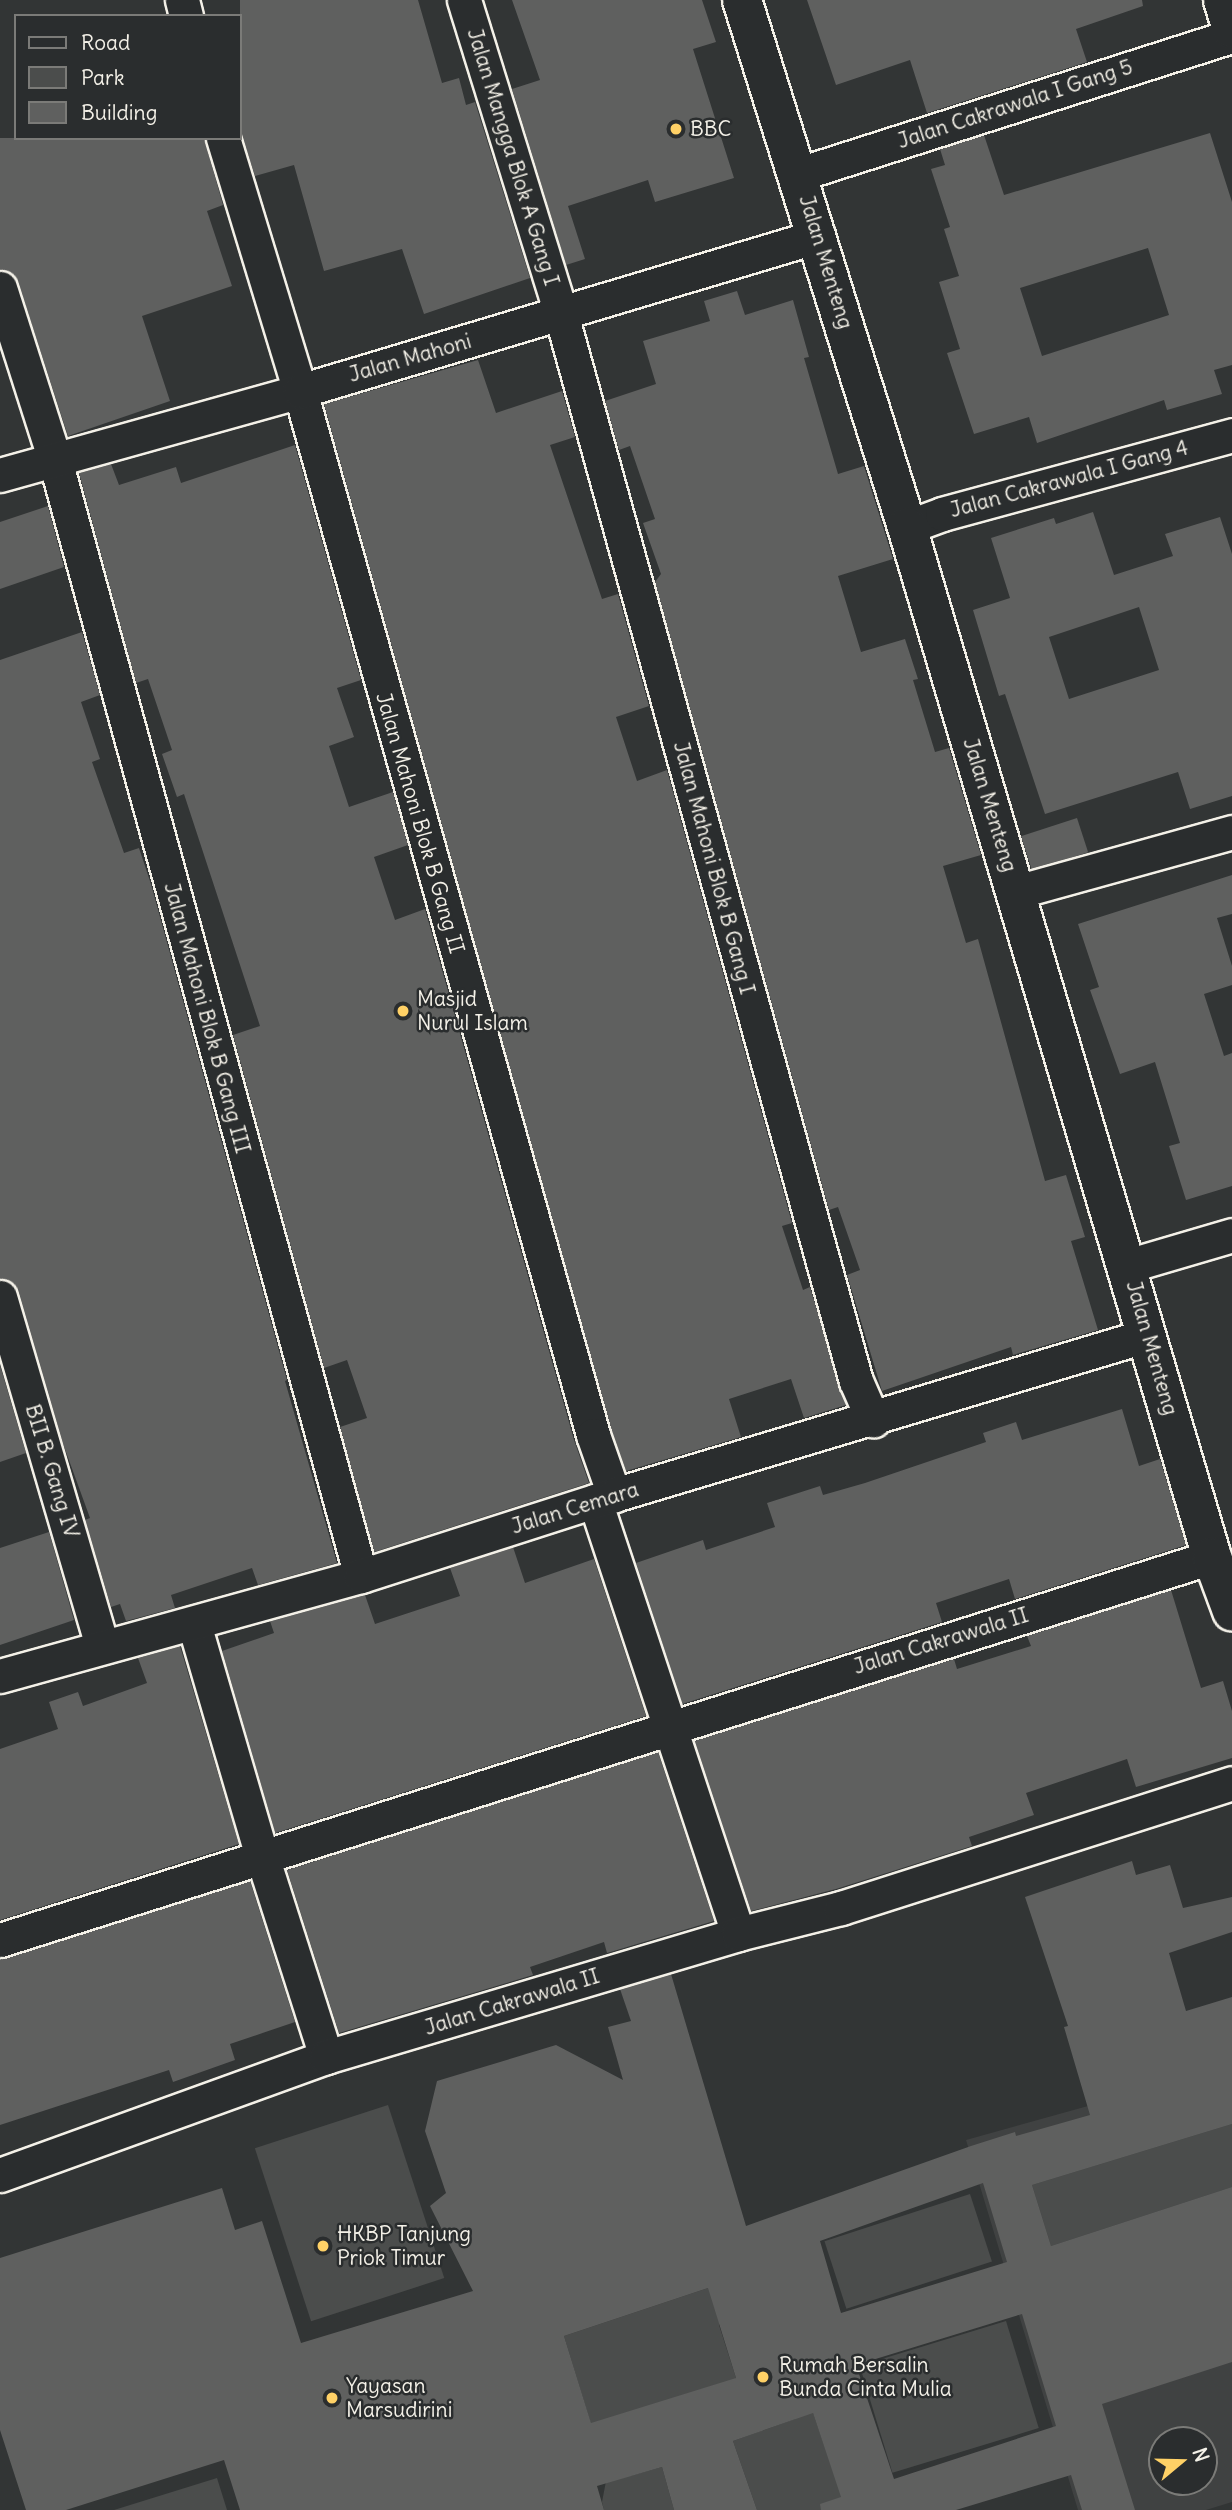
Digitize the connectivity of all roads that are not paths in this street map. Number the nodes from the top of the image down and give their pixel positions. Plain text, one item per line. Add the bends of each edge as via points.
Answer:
1 (464, 0) edge
2 (742, 0) edge
3 (1223, 0) edge
4 (1232, 29) edge
5 (1232, 36) edge
6 (224, 140) edge
7 (799, 174) junction
8 (818, 236) junction
9 (0, 288) edge
10 (561, 314) junction
11 (300, 391) junction
12 (1232, 435) edge
13 (55, 460) junction
14 (0, 475) edge
15 (907, 527) junction
16 (1232, 832) edge
17 (1016, 892) junction
18 (1232, 1235) edge
19 (1128, 1266) junction
20 (0, 1297) edge
21 (1148, 1335) junction
22 (873, 1420) junction
23 (604, 1498) junction
24 (1212, 1556) junction
25 (361, 1576) junction
26 (1232, 1611) edge
27 (194, 1624) junction
28 (102, 1645) junction
29 (0, 1676) edge
30 (671, 1725) junction
31 (1232, 1783) edge
32 (262, 1856) junction
33 (738, 1934) junction
34 (0, 1940) edge
35 (326, 2057) junction
36 (0, 2175) edge

1 - 10 street, Jalan Mangga Blok A Gang I
2 - 7 street, Jalan Menteng
3 - 4 street
5 - 7 street, Jalan Cakrawala I Gang 5
6 - 11 street, Jalan Mahoni Blok B Gang II
7 - 8 street, Jalan Menteng
8 - 10 street, Jalan Mahoni
8 - 15 street, Jalan Menteng
9 - 13 street, Jalan Mahoni Blok B Gang III
10 - 11 street, Jalan Mahoni
10 - 22 street, Jalan Mahoni Blok B Gang I via 856,1381
11 - 13 street, Jalan Mahoni
11 - 23 street, Jalan Mahoni Blok B Gang II via 593,1435
12 - 15 street, Jalan Cakrawala I Gang 4
13 - 14 street, Jalan Mahoni
13 - 25 street, Jalan Mahoni Blok B Gang III
15 - 17 street, Jalan Menteng
16 - 17 street
17 - 19 street, Jalan Menteng
18 - 19 street
19 - 21 street, Jalan Menteng
20 - 28 street, BII B. Gang IV
21 - 22 street, Jalan Cemara
21 - 24 street, Jalan Menteng
22 - 23 street, Jalan Cemara
23 - 25 street, Jalan Cemara
23 - 30 street
24 - 26 street, Jalan Menteng
24 - 30 street, Jalan Cakrawala II
25 - 27 street, Jalan Cemara
27 - 28 street, Jalan Cemara
27 - 32 street
28 - 29 street, Jalan Cemara
30 - 32 street, Jalan Cakrawala II
30 - 33 street
31 - 33 street, Jalan Cakrawala II via 841,1908
32 - 34 street, Jalan Cakrawala II
32 - 35 street
33 - 35 street, Jalan Cakrawala II
35 - 36 street, Jalan Cakrawala II

